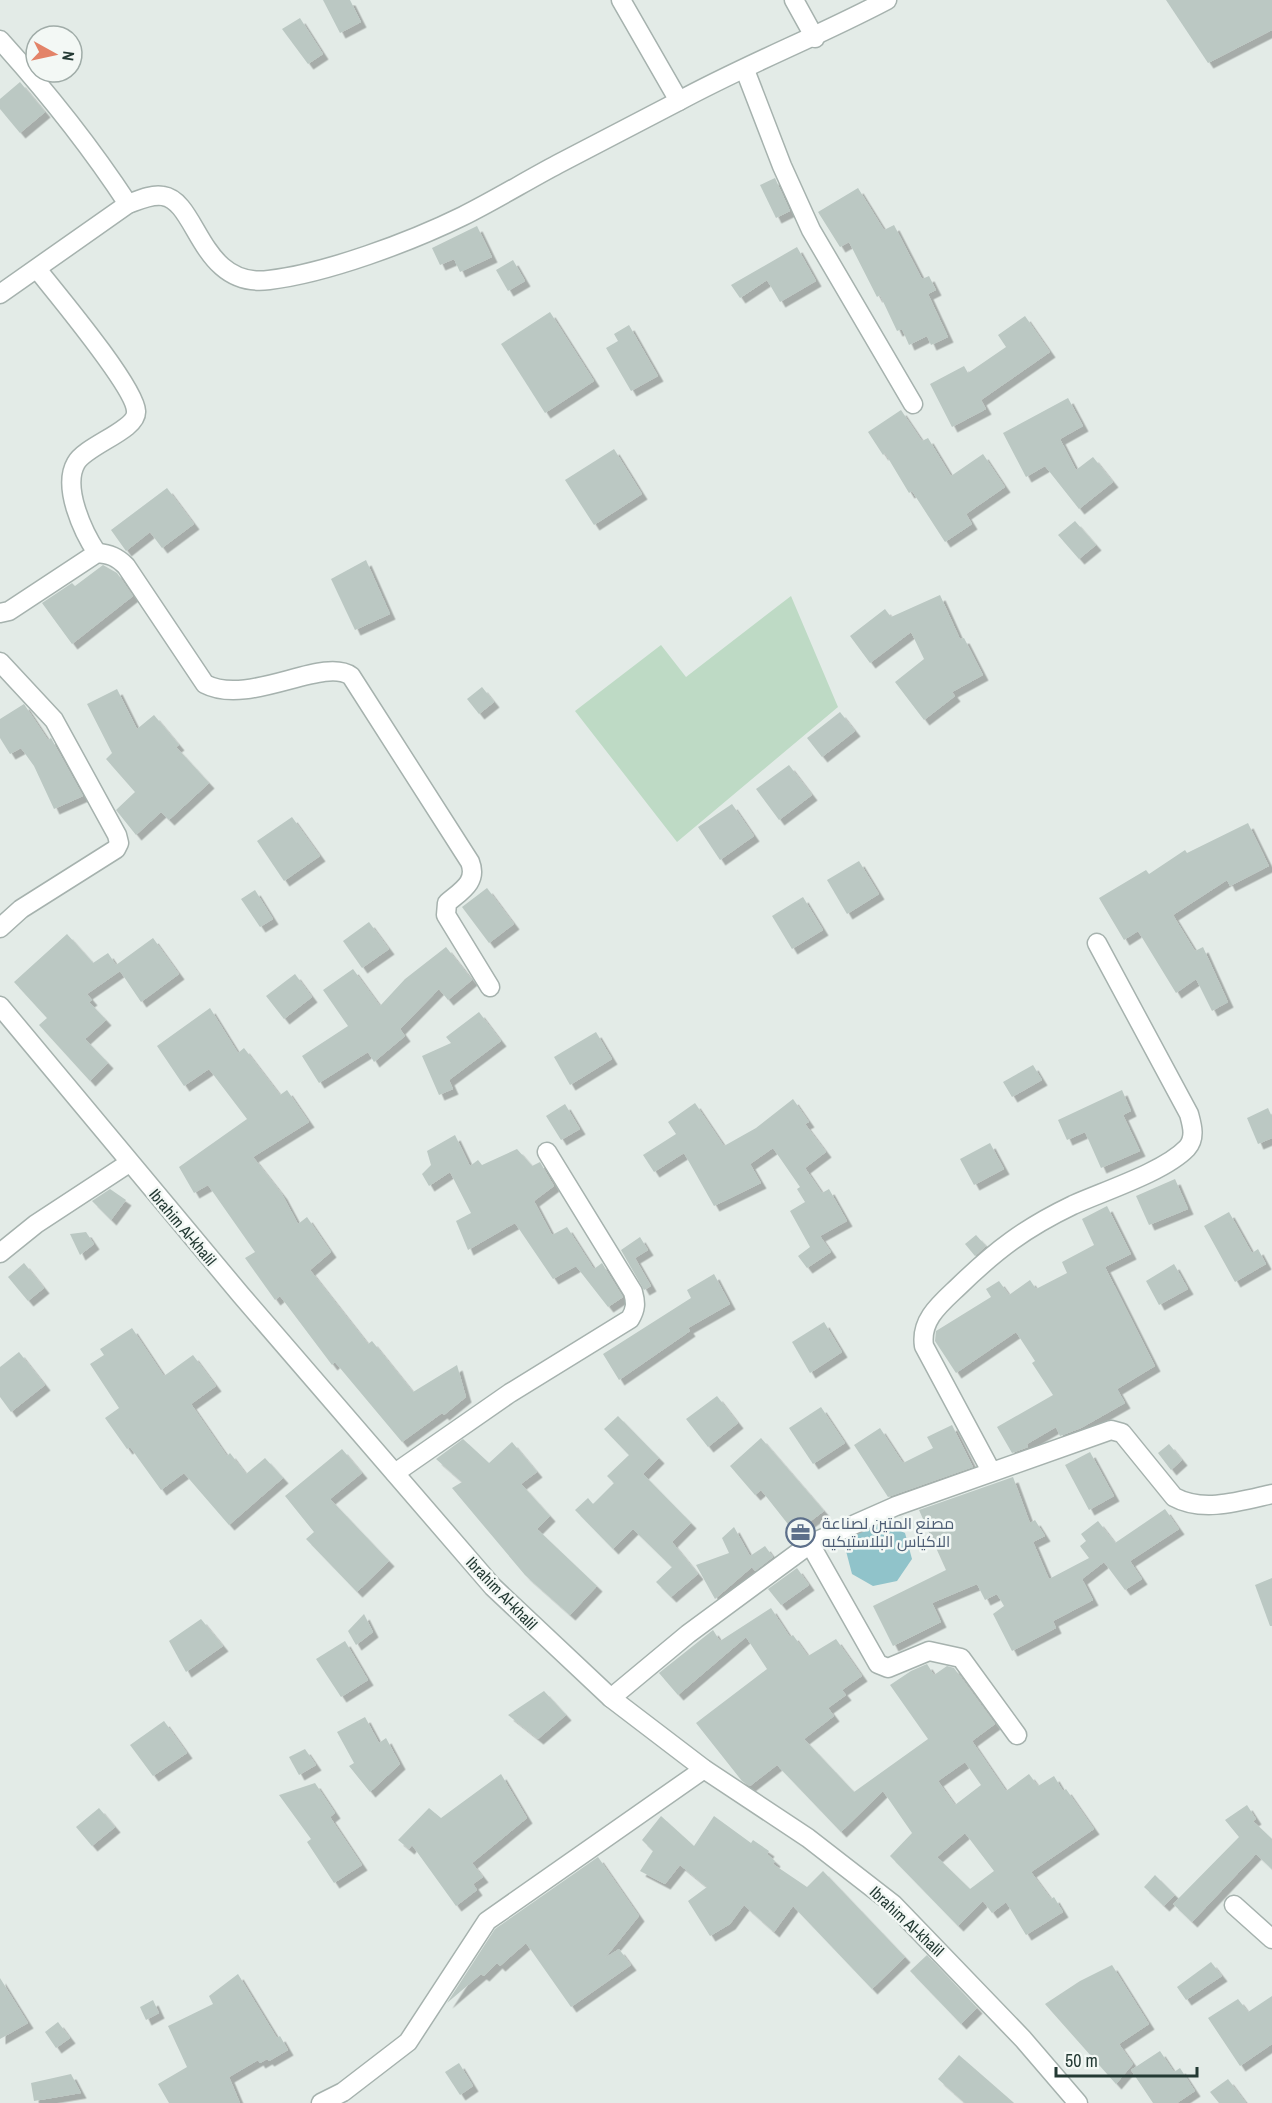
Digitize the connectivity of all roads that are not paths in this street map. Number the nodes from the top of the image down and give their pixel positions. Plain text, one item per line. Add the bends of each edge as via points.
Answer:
1 (621, 0) edge
2 (795, 0) edge
3 (887, 0) edge
4 (814, 38) junction
5 (0, 40) edge
6 (745, 70) junction
7 (679, 100) junction
8 (128, 204) junction
9 (37, 269) junction
10 (0, 294) edge
11 (914, 404) dead end
12 (97, 553) junction
13 (0, 613) edge
14 (0, 662) edge
15 (0, 928) edge
16 (1097, 943) dead end
17 (490, 987) dead end
18 (0, 1006) edge
19 (547, 1152) dead end
20 (129, 1163) junction
21 (0, 1253) edge
22 (991, 1471) junction
23 (395, 1473) junction
24 (1272, 1494) edge
25 (810, 1544) junction
26 (610, 1698) junction
27 (1017, 1735) dead end
28 (704, 1769) junction
29 (1234, 1905) dead end
30 (1272, 1939) edge
31 (321, 2103) edge
32 (1078, 2103) edge

1 - 7 street
2 - 4 street
3 - 4 street
4 - 6 street
5 - 8 street via 41,86
6 - 7 street
6 - 11 street via 810,230
7 - 8 street via 462,217 347,261 290,276 267,280 239,278 225,269 175,200 164,195
8 - 9 street
9 - 10 street
9 - 12 street via 135,400 137,414 131,423 85,452 72,475 81,527
12 - 13 street via 9,611
12 - 17 street via 117,557 126,566 205,684 216,690 265,687 332,671 344,671 351,676 470,862 472,878 447,903 446,915
14 - 15 street via 54,720 119,843 116,849 21,909
16 - 22 street via 1194,1129 1189,1146 1173,1159 1063,1210 999,1248 927,1321 922,1333 924,1347
18 - 20 street, Ibrahim Al-khalil
19 - 23 street via 633,1292 635,1311 630,1318 510,1392
20 - 21 street via 36,1224
20 - 23 street, Ibrahim Al-khalil
22 - 24 street via 1111,1430 1118,1431 1174,1497 1184,1503 1196,1506 1238,1502
22 - 25 street via 896,1506
23 - 26 street, Ibrahim Al-khalil via 493,1587
25 - 26 street
25 - 27 street via 878,1664 888,1668 929,1651 961,1658
26 - 28 street, Ibrahim Al-khalil
28 - 31 street via 487,1921 408,2042
28 - 32 street, Ibrahim Al-khalil via 808,1838 893,1904 1000,2014
29 - 30 street

